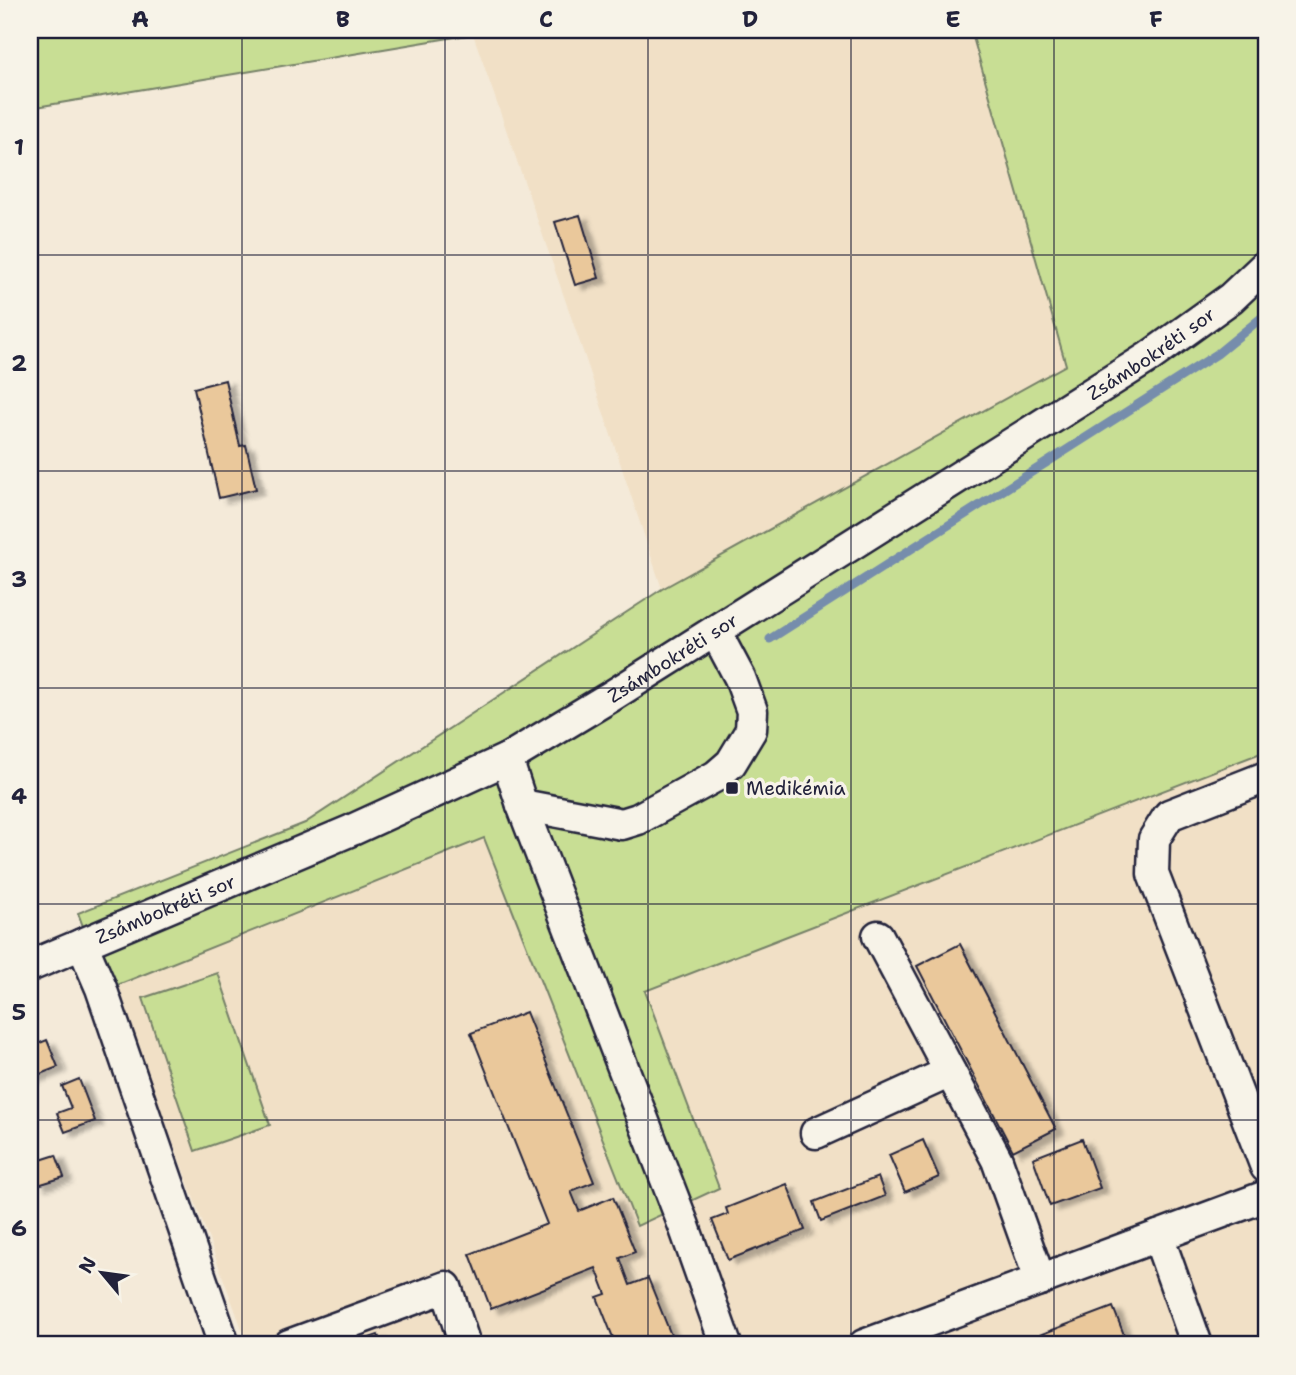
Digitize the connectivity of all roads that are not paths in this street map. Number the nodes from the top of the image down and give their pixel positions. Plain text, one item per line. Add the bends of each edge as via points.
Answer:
1 (1266, 265) edge
2 (715, 631) junction
3 (507, 759) junction
4 (1264, 785) edge
5 (522, 805) junction
6 (878, 936) dead end
7 (82, 944) junction
8 (30, 966) edge
9 (950, 1072) junction
10 (816, 1133) dead end
11 (1266, 1167) edge
12 (1266, 1196) edge
13 (1158, 1236) junction
14 (1040, 1280) junction
15 (224, 1345) edge
16 (289, 1345) edge
17 (465, 1345) edge
18 (726, 1345) edge
19 (864, 1345) edge
20 (1197, 1345) edge

1 - 2 street, Zsámbokréti sor via 1231,298 1149,357
2 - 3 street, Zsámbokréti sor
2 - 5 street via 752,711 751,730 732,763 705,782 622,824
3 - 5 street
3 - 7 street, Zsámbokréti sor
4 - 11 street via 1169,815 1154,839 1153,873
5 - 18 street
6 - 9 street
7 - 8 street, Zsámbokréti sor
7 - 15 street
9 - 10 street
9 - 14 street via 997,1160
12 - 13 street
13 - 14 street
13 - 20 street
14 - 19 street
16 - 17 street via 446,1287

